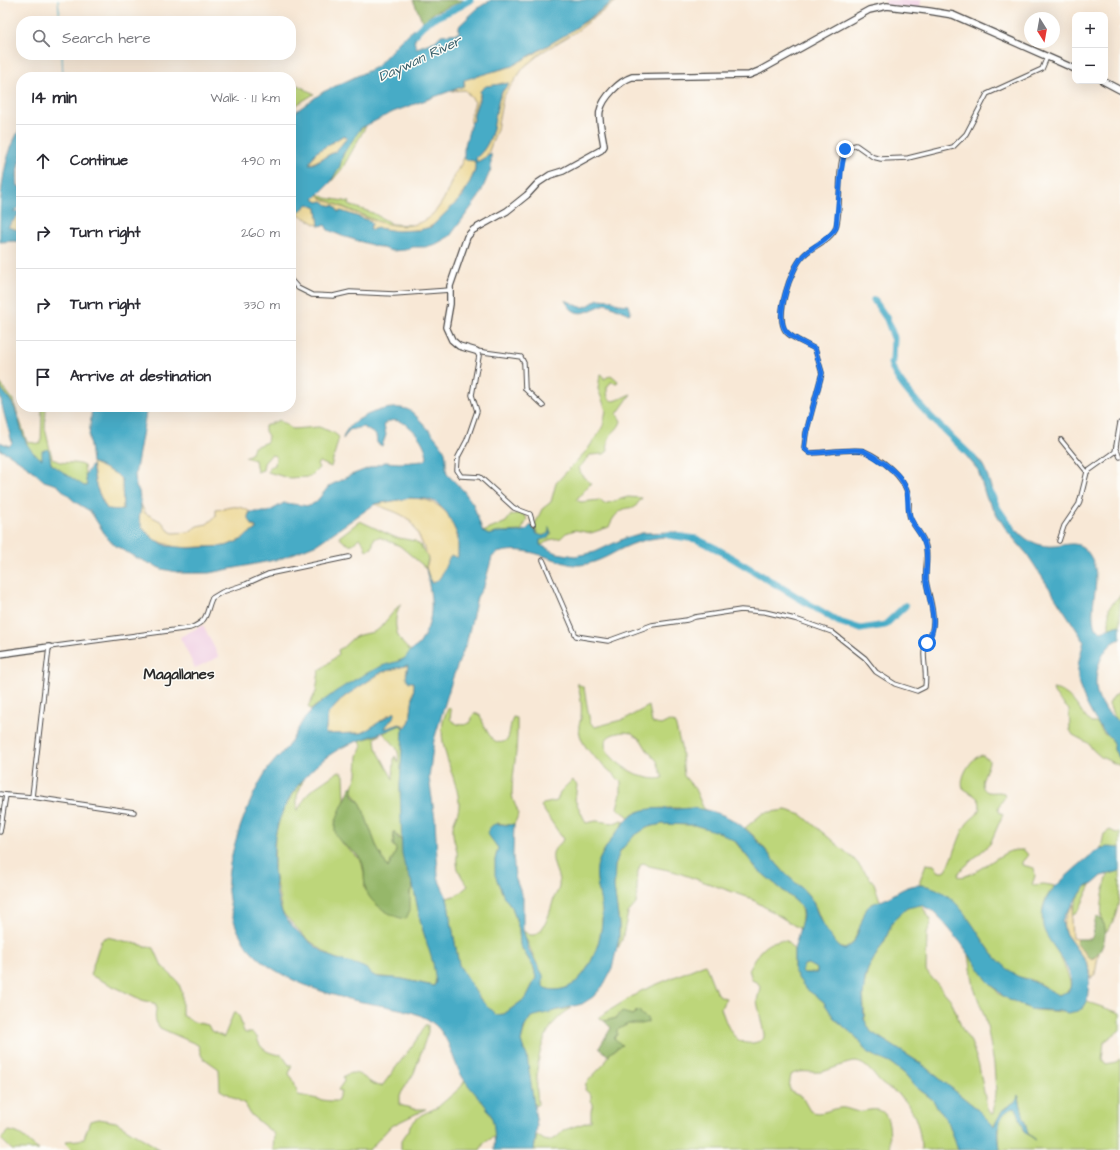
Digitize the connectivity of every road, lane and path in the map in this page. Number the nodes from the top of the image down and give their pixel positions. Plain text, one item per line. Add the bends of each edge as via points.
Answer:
1 (1047, 57) junction
2 (1072, 68) edge
3 (1108, 84) edge
4 (1120, 90) edge
5 (296, 286) edge
6 (450, 290) junction
7 (476, 351) junction
8 (543, 406) dead end
9 (1120, 423) edge
10 (1061, 440) dead end
11 (1116, 447) junction
12 (1120, 457) edge
13 (1087, 472) junction
14 (533, 524) dead end
15 (1060, 541) dead end
16 (349, 556) dead end
17 (543, 560) dead end
18 (49, 647) junction
19 (0, 654) edge
20 (0, 794) edge
21 (6, 795) junction
22 (32, 797) junction
23 (134, 812) dead end
24 (0, 832) edge

1 - 2 street
1 - 6 street via 953,15 880,7 862,14 759,72 749,75 632,77 624,80 606,99 599,111 603,148 563,172 550,175 507,211 473,230 467,237
1 - 17 street via 1042,69 988,94 966,134 953,147 908,158 881,159 873,157 856,145 847,147 844,150 841,172 836,228 830,236 801,258 788,286 781,312 786,332 815,349 822,373 804,448 810,453 862,450 900,478 909,494 908,512 926,546 926,581 931,596 933,623 932,636 924,652 925,687 917,691 894,684 876,672 865,658 832,632 765,612 741,610 695,617 652,625 608,641 576,636
3 - 4 street
5 - 6 street via 312,295 334,296 350,292 394,294
6 - 7 street via 446,327 452,340 459,346
7 - 8 street via 521,357 524,363 525,389
7 - 14 street via 478,356 472,395 476,411 467,440 458,457 457,470 461,476 480,477 514,508 530,514
9 - 11 street
10 - 13 street
11 - 12 street
11 - 13 street via 1115,452
13 - 15 street via 1079,504 1064,526
16 - 18 street via 312,566 281,570 222,592 212,598 204,621 190,628
18 - 19 street
18 - 22 street
20 - 21 street
21 - 22 street
21 - 24 street
22 - 23 street

